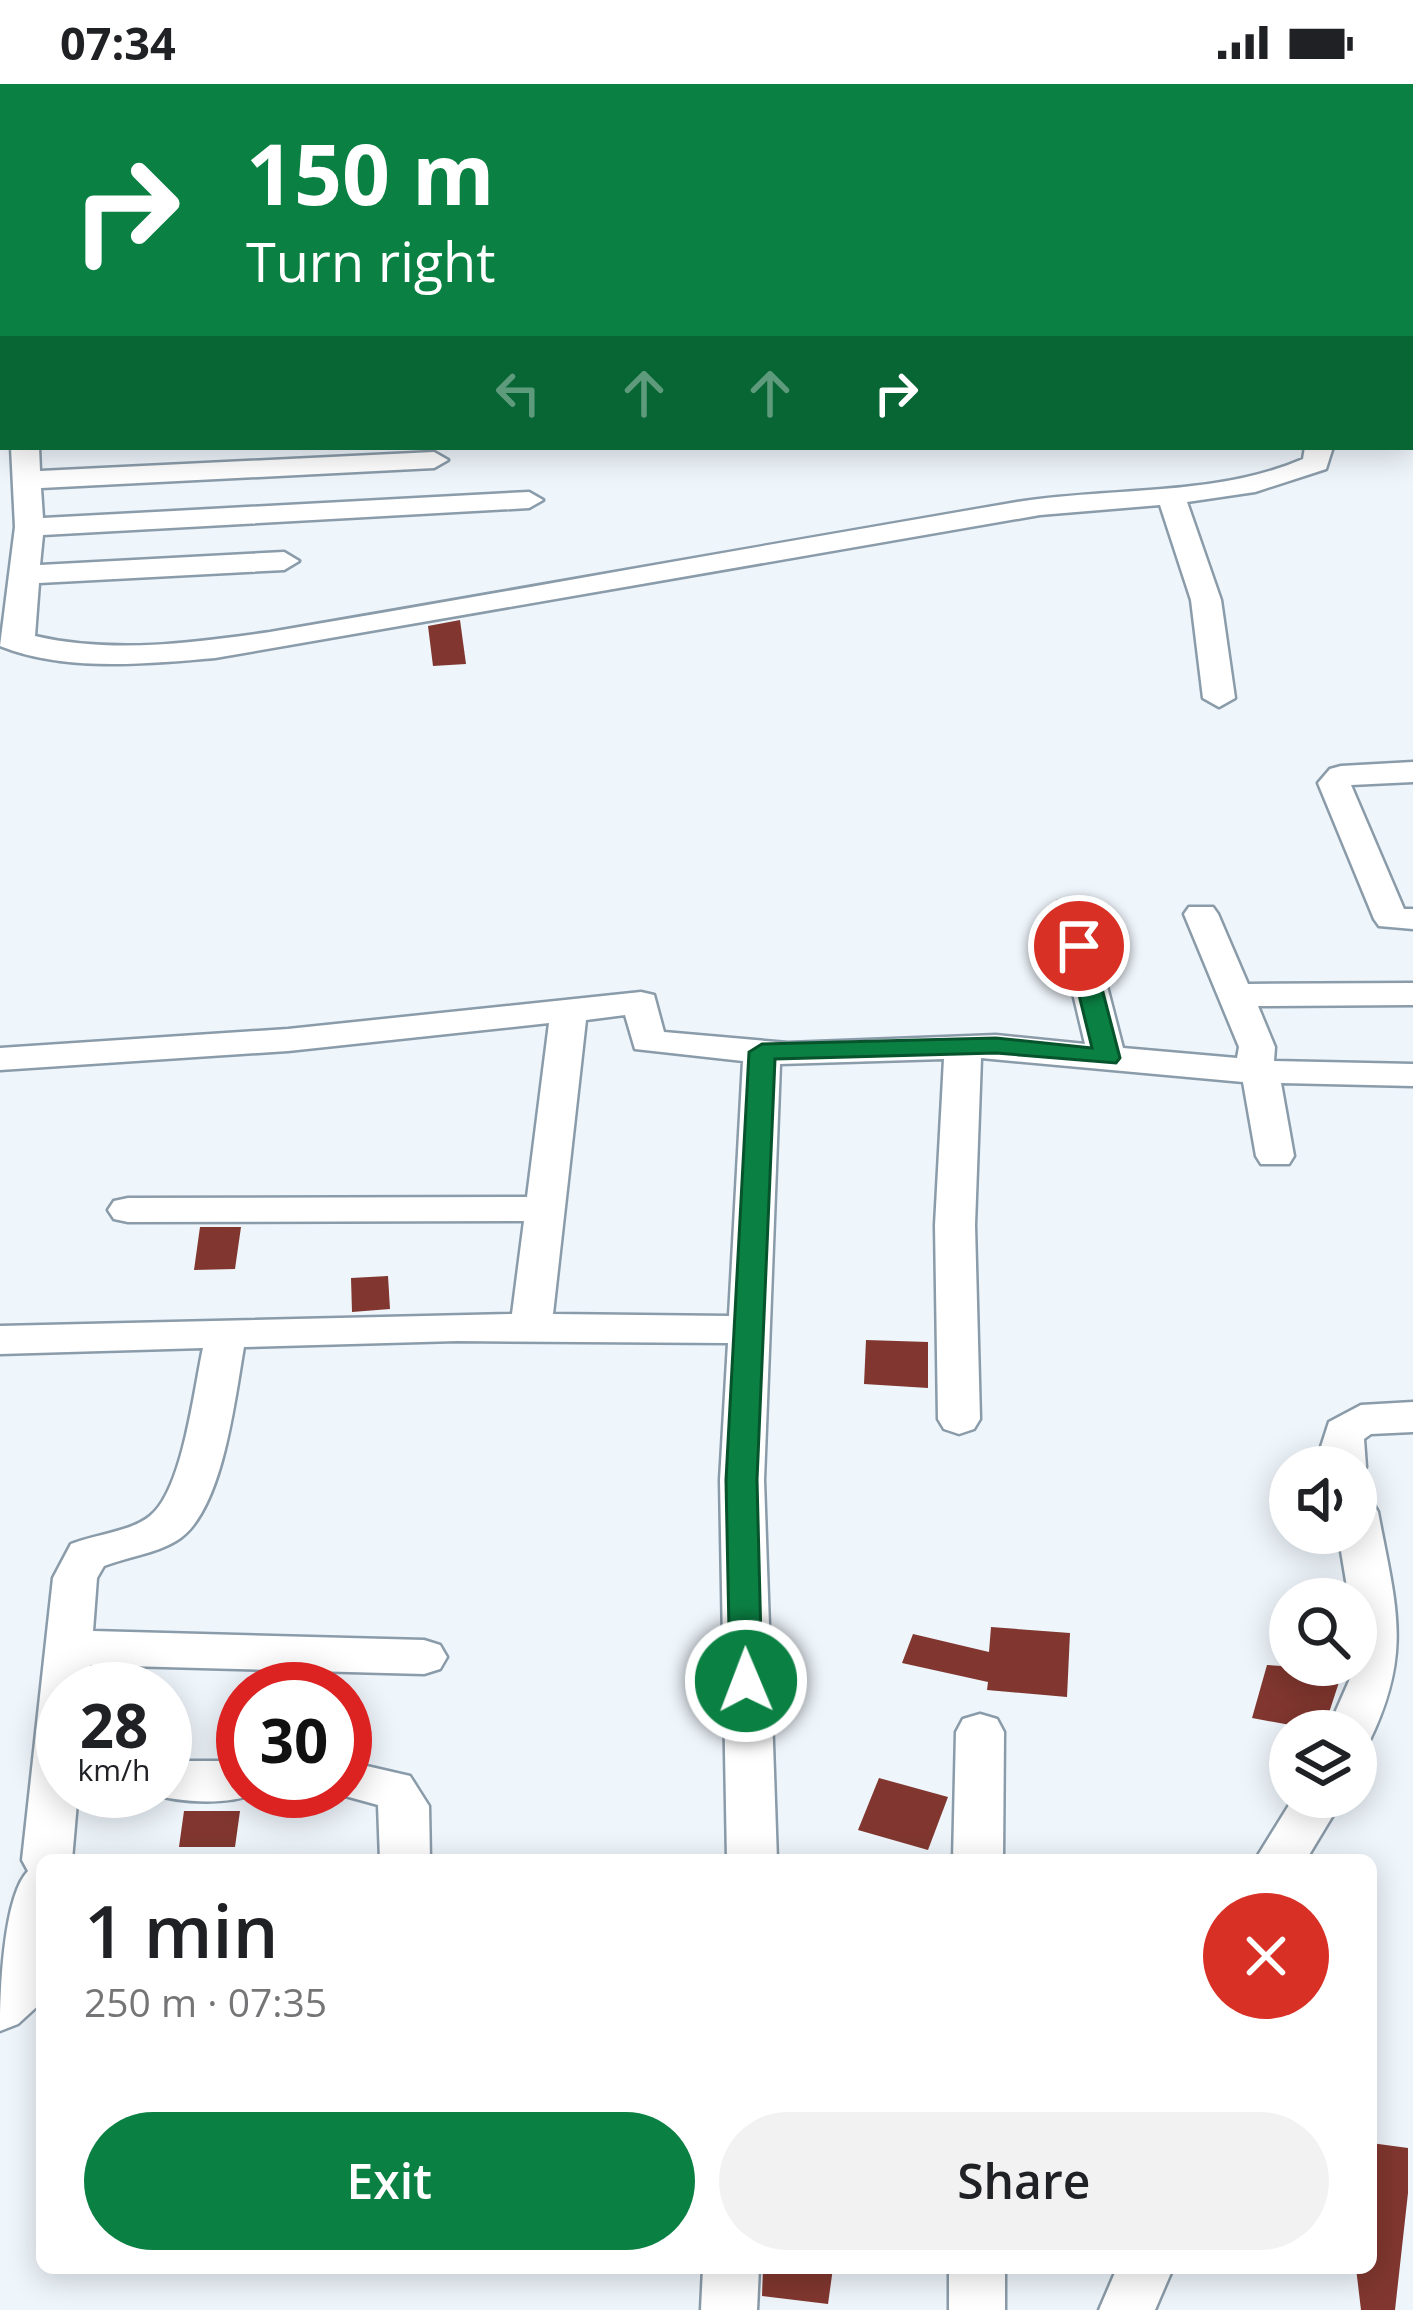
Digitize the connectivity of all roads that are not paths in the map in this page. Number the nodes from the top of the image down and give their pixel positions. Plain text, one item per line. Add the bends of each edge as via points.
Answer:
1 (25, 450) edge
2 (1318, 450) edge
3 (434, 460) dead end
4 (27, 480) junction
5 (1170, 493) junction
6 (529, 500) dead end
7 (28, 527) junction
8 (284, 561) dead end
9 (26, 575) junction
10 (9, 640) edge
11 (1219, 698) dead end
12 (1413, 772) edge
13 (1070, 909) dead end
14 (1201, 914) dead end
15 (1413, 920) edge
16 (1413, 994) edge
17 (1235, 995) junction
18 (568, 1009) junction
19 (963, 1047) junction
20 (762, 1052) junction
21 (1107, 1058) junction
22 (0, 1059) edge
23 (1250, 1072) junction
24 (1413, 1075) edge
25 (1275, 1156) dead end
26 (546, 1209) junction
27 (128, 1210) dead end
28 (531, 1328) junction
29 (748, 1330) junction
30 (226, 1334) junction
31 (0, 1340) edge
32 (1413, 1417) edge
33 (958, 1420) dead end
34 (1341, 1446) edge
35 (1364, 1554) edge
36 (66, 1647) junction
37 (424, 1657) dead end
38 (65, 1662) edge
39 (1360, 1710) edge
40 (980, 1732) dead end
41 (372, 1785) edge
42 (53, 1818) edge
43 (1307, 1818) edge
44 (47, 1854) edge
45 (405, 1854) edge
46 (752, 1854) edge
47 (978, 1854) edge
48 (1284, 1854) edge
49 (36, 1932) edge
50 (0, 2009) edge
51 (731, 2274) edge
52 (977, 2274) edge
53 (1142, 2274) edge
54 (729, 2310) edge
55 (977, 2310) edge
56 (1127, 2310) edge

1 - 4 street
2 - 5 street via 1316,463 1297,474
3 - 4 street
4 - 7 street
5 - 10 street via 1038,507 196,648 95,656
5 - 11 street via 1206,600
6 - 7 street
7 - 9 street
8 - 9 street
9 - 10 street
12 - 15 street via 1340,776 1334,783 1391,919
13 - 21 street
14 - 17 street
16 - 17 street
17 - 23 street via 1257,1047
18 - 20 street via 641,1003 648,1041
18 - 22 street via 265,1042
18 - 26 street
19 - 20 street
19 - 21 street
19 - 33 street
20 - 29 street
21 - 23 street
23 - 24 street
23 - 25 street
26 - 27 street
26 - 28 street
28 - 29 street
28 - 30 street
29 - 46 street via 742,1480
30 - 31 street
30 - 36 street via 180,1513 169,1526 87,1555 75,1578
32 - 34 street via 1361,1420 1344,1432
35 - 39 street via 1379,1638
36 - 37 street
36 - 38 street
40 - 47 street
41 - 45 street via 393,1789 405,1806
42 - 44 street
43 - 48 street
49 - 50 street via 26,1985
51 - 54 street
52 - 55 street
53 - 56 street

